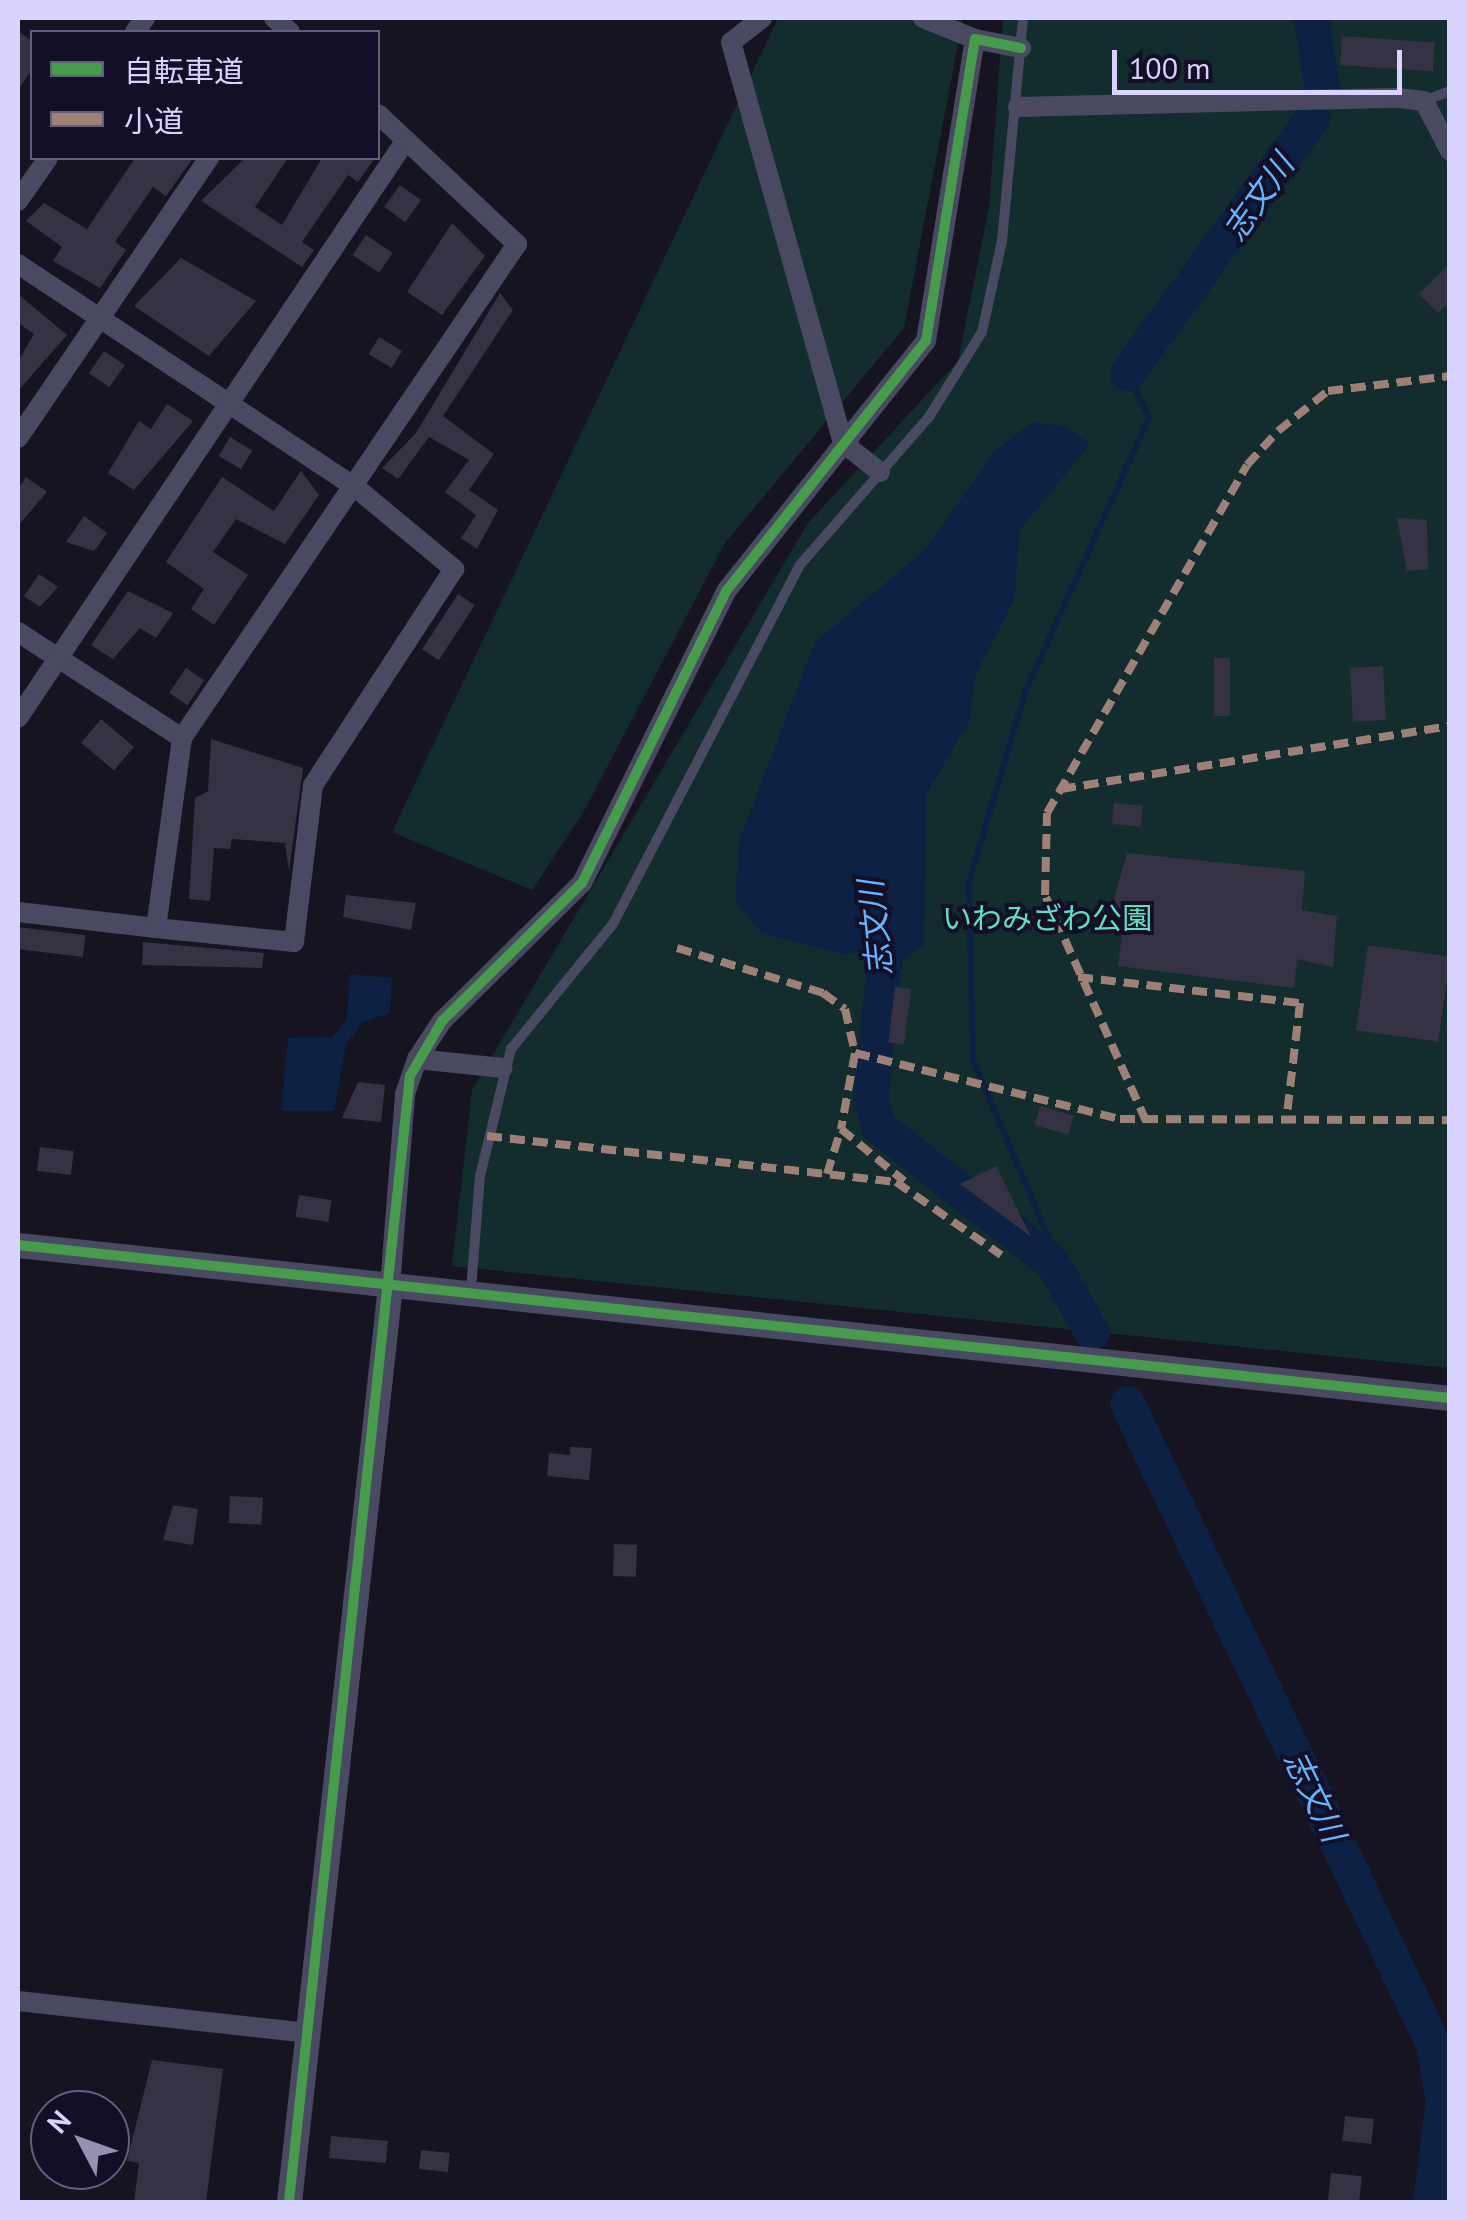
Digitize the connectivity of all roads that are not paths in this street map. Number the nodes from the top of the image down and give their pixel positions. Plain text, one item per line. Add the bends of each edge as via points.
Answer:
1 (762, 18) edge
2 (923, 18) edge
3 (1023, 18) edge
4 (975, 39) junction
5 (1020, 48) junction
6 (1450, 91) edge
7 (1424, 101) junction
8 (1018, 107) junction
9 (380, 116) edge
10 (406, 140) junction
11 (1450, 151) edge
12 (47, 160) edge
13 (208, 160) edge
14 (18, 202) edge
15 (18, 264) edge
16 (97, 316) junction
17 (229, 404) junction
18 (18, 438) edge
19 (843, 443) junction
20 (880, 472) junction
21 (355, 487) junction
22 (18, 632) edge
23 (58, 659) junction
24 (18, 718) edge
25 (182, 738) junction
26 (18, 912) edge
27 (156, 928) junction
28 (417, 1059) junction
29 (502, 1068) junction
30 (18, 1245) edge
31 (390, 1286) junction
32 (471, 1296) junction
33 (1450, 1398) edge
34 (18, 2001) edge
35 (308, 2033) junction
36 (289, 2202) edge

1 - 19 street via 731,42
2 - 4 street
3 - 5 lane
4 - 5 street
4 - 19 street via 936,320 883,402
5 - 8 lane
6 - 7 lane
7 - 8 street via 1265,96
7 - 11 street
8 - 20 lane via 982,332 929,418
9 - 10 street
10 - 17 street
10 - 21 street via 516,244
12 - 14 street
13 - 16 street
15 - 16 street
16 - 17 street
16 - 18 street
17 - 21 street
17 - 23 street
19 - 20 street
19 - 28 street via 727,590 582,882 452,1010
20 - 29 lane via 799,566 613,924
21 - 25 street
21 - 27 street via 454,569 312,785 294,942
22 - 23 street
23 - 24 street
23 - 25 street
25 - 27 street
26 - 27 street
28 - 29 street
28 - 31 street via 406,1094
29 - 32 lane via 480,1176
30 - 31 street
31 - 32 street
31 - 35 street
32 - 33 street
34 - 35 street
35 - 36 street

